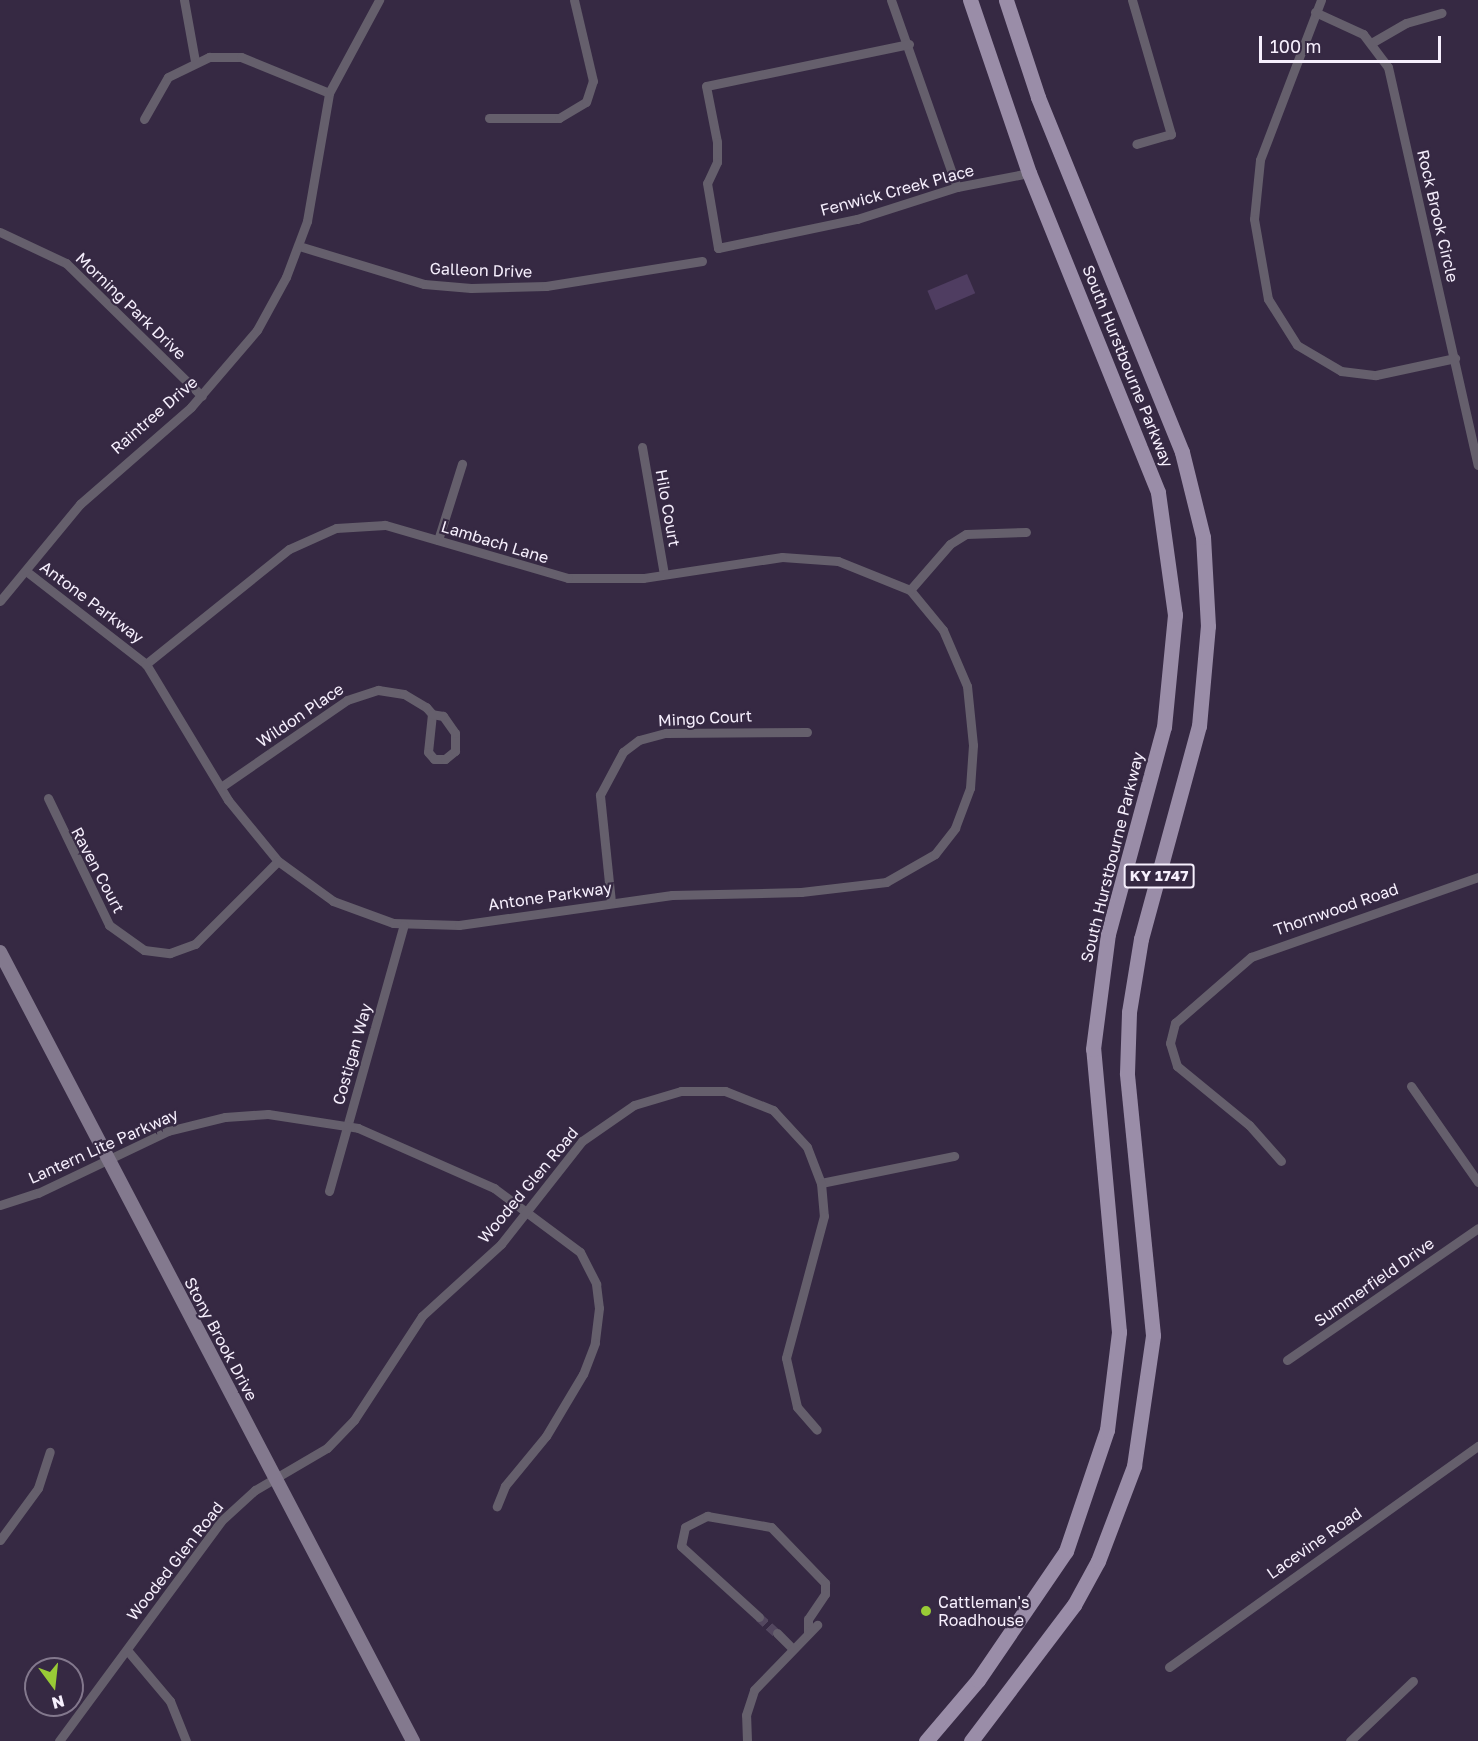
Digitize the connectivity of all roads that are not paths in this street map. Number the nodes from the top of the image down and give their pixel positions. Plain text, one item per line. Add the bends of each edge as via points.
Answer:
1 (184, 0) edge
2 (378, 0) edge
3 (574, 0) edge
4 (891, 0) edge
5 (970, 0) edge
6 (1006, 0) edge
7 (1132, 0) edge
8 (1321, 0) edge
9 (1316, 12) junction
10 (1442, 13) dead end
11 (1373, 42) junction
12 (909, 44) junction
13 (195, 61) junction
14 (329, 93) junction
15 (144, 118) dead end
16 (489, 118) dead end
17 (1136, 144) dead end
18 (1029, 173) junction
19 (957, 187) junction
20 (0, 231) edge
21 (299, 246) junction
22 (702, 261) dead end
23 (1455, 358) junction
24 (202, 396) junction
25 (642, 447) dead end
26 (462, 464) dead end
27 (1478, 465) edge
28 (1026, 532) dead end
29 (438, 540) junction
30 (27, 571) junction
31 (664, 574) junction
32 (910, 590) junction
33 (0, 601) edge
34 (146, 664) junction
35 (432, 714) junction
36 (807, 732) dead end
37 (221, 787) junction
38 (48, 798) dead end
39 (278, 861) junction
40 (1478, 877) edge
41 (611, 902) junction
42 (404, 925) junction
43 (0, 952) edge
44 (1411, 1086) dead end
45 (347, 1125) junction
46 (954, 1156) dead end
47 (108, 1160) junction
48 (1281, 1161) dead end
49 (1478, 1182) edge
50 (821, 1183) junction
51 (328, 1191) dead end
52 (0, 1205) edge
53 (528, 1211) junction
54 (1478, 1228) edge
55 (1287, 1360) dead end
56 (817, 1430) dead end
57 (1478, 1446) edge
58 (51, 1452) dead end
59 (276, 1479) junction
60 (497, 1506) dead end
61 (0, 1540) edge
62 (759, 1617) tunnel mouth
63 (817, 1625) dead end
64 (808, 1632) junction
65 (777, 1633) tunnel mouth
66 (792, 1648) junction
67 (126, 1650) junction
68 (1169, 1667) dead end
69 (1413, 1681) dead end
70 (59, 1741) edge
71 (186, 1741) edge
72 (412, 1741) edge
73 (747, 1741) edge
74 (926, 1741) edge
75 (971, 1741) edge
76 (1350, 1741) edge

1 - 13 street
2 - 14 street, Raintree Drive
3 - 16 street via 593,81 586,102 559,118
4 - 12 street
5 - 18 main road, South Hurstbourne Parkway / KY 1747
6 - 75 main road, South Hurstbourne Parkway / KY 1747 via 1038,97 1182,452 1203,537 1208,626 1199,726 1141,939 1129,1012 1127,1073 1153,1335 1134,1466 1098,1561 1074,1605
7 - 17 street via 1171,134
8 - 9 street
9 - 11 street
9 - 23 street via 1260,160 1254,219 1268,299 1297,345 1341,371 1376,375
10 - 11 street via 1406,23
11 - 23 street, Rock Brook Circle via 1388,67
12 - 19 street
12 - 19 street, Fenwick Creek Place via 706,86 717,142 717,162 707,183 718,248 857,219
13 - 14 street via 241,57
13 - 15 street via 158,89
14 - 21 street, Raintree Drive via 315,188
18 - 19 street, Fenwick Creek Place
18 - 74 main road, South Hurstbourne Parkway / KY 1747 via 1158,492 1172,568 1172,673 1156,759 1108,934 1093,1049 1119,1332 1107,1430 1082,1509 1054,1570 978,1680
20 - 24 street, Morning Park Drive via 66,262
21 - 22 street, Galleon Drive via 424,284 471,288 546,286
21 - 24 street, Raintree Drive via 257,330
23 - 27 street, Rock Brook Circle
24 - 30 street, Raintree Drive via 112,471
25 - 31 street, Hilo Court
26 - 29 street
28 - 32 street via 966,534 950,544
29 - 31 street, Lambach Lane via 568,578
29 - 34 street, Lambach Lane via 375,525 310,537
30 - 33 street, Raintree Drive
30 - 34 street, Antone Parkway
31 - 32 street, Lambach Lane via 757,559 812,558 861,567
32 - 41 street, Antone Parkway via 953,649 967,686 973,730 965,803 935,854 898,878 868,886
34 - 37 street, Antone Parkway
35 - 35 street, Wildon Place via 428,752 434,759 445,759 455,751 455,733 443,716
35 - 37 street, Wildon Place via 397,692 353,697
36 - 41 street, Mingo Court via 666,733 639,740 623,752 600,795
37 - 39 street, Antone Parkway
38 - 39 street, Raven Court via 105,918 123,940 144,950 170,953 195,944
39 - 42 street, Antone Parkway via 333,901
40 - 48 street, Thornwood Road via 1287,939 1251,957 1212,986 1175,1023 1171,1052 1181,1070 1249,1125
41 - 42 street, Antone Parkway via 459,925
42 - 45 street, Costigan Way
43 - 47 street, Stony Brook Drive
44 - 49 street
45 - 47 street, Lantern Lite Parkway via 295,1115 225,1117 168,1131
45 - 51 street, Costigan Way
45 - 53 street, Lantern Lite Parkway via 458,1168
46 - 50 street
47 - 52 street, Lantern Lite Parkway
47 - 59 street, Stony Brook Drive
50 - 53 street, Wooded Glen Road via 807,1147 773,1110 724,1091 681,1091 634,1105 594,1130
50 - 56 street, Wooded Glen Road via 823,1225 786,1358 797,1407
53 - 59 street, Wooded Glen Road via 486,1260 422,1316 354,1420 327,1448
53 - 60 street, Lantern Lite Parkway via 571,1242 587,1263 598,1296 598,1329 567,1402 505,1486
54 - 55 street, Summerfield Drive
57 - 68 street, Lacevine Road
58 - 61 street via 38,1488
59 - 67 street, Wooded Glen Road via 221,1521
59 - 72 street, Stony Brook Drive
62 - 64 street via 681,1546 685,1527 707,1516 771,1527 825,1583 825,1594 808,1619
63 - 64 street
64 - 66 street
65 - 66 street
66 - 73 street via 750,1699
67 - 70 street, Wooded Glen Road
67 - 71 street via 170,1701
69 - 76 street

